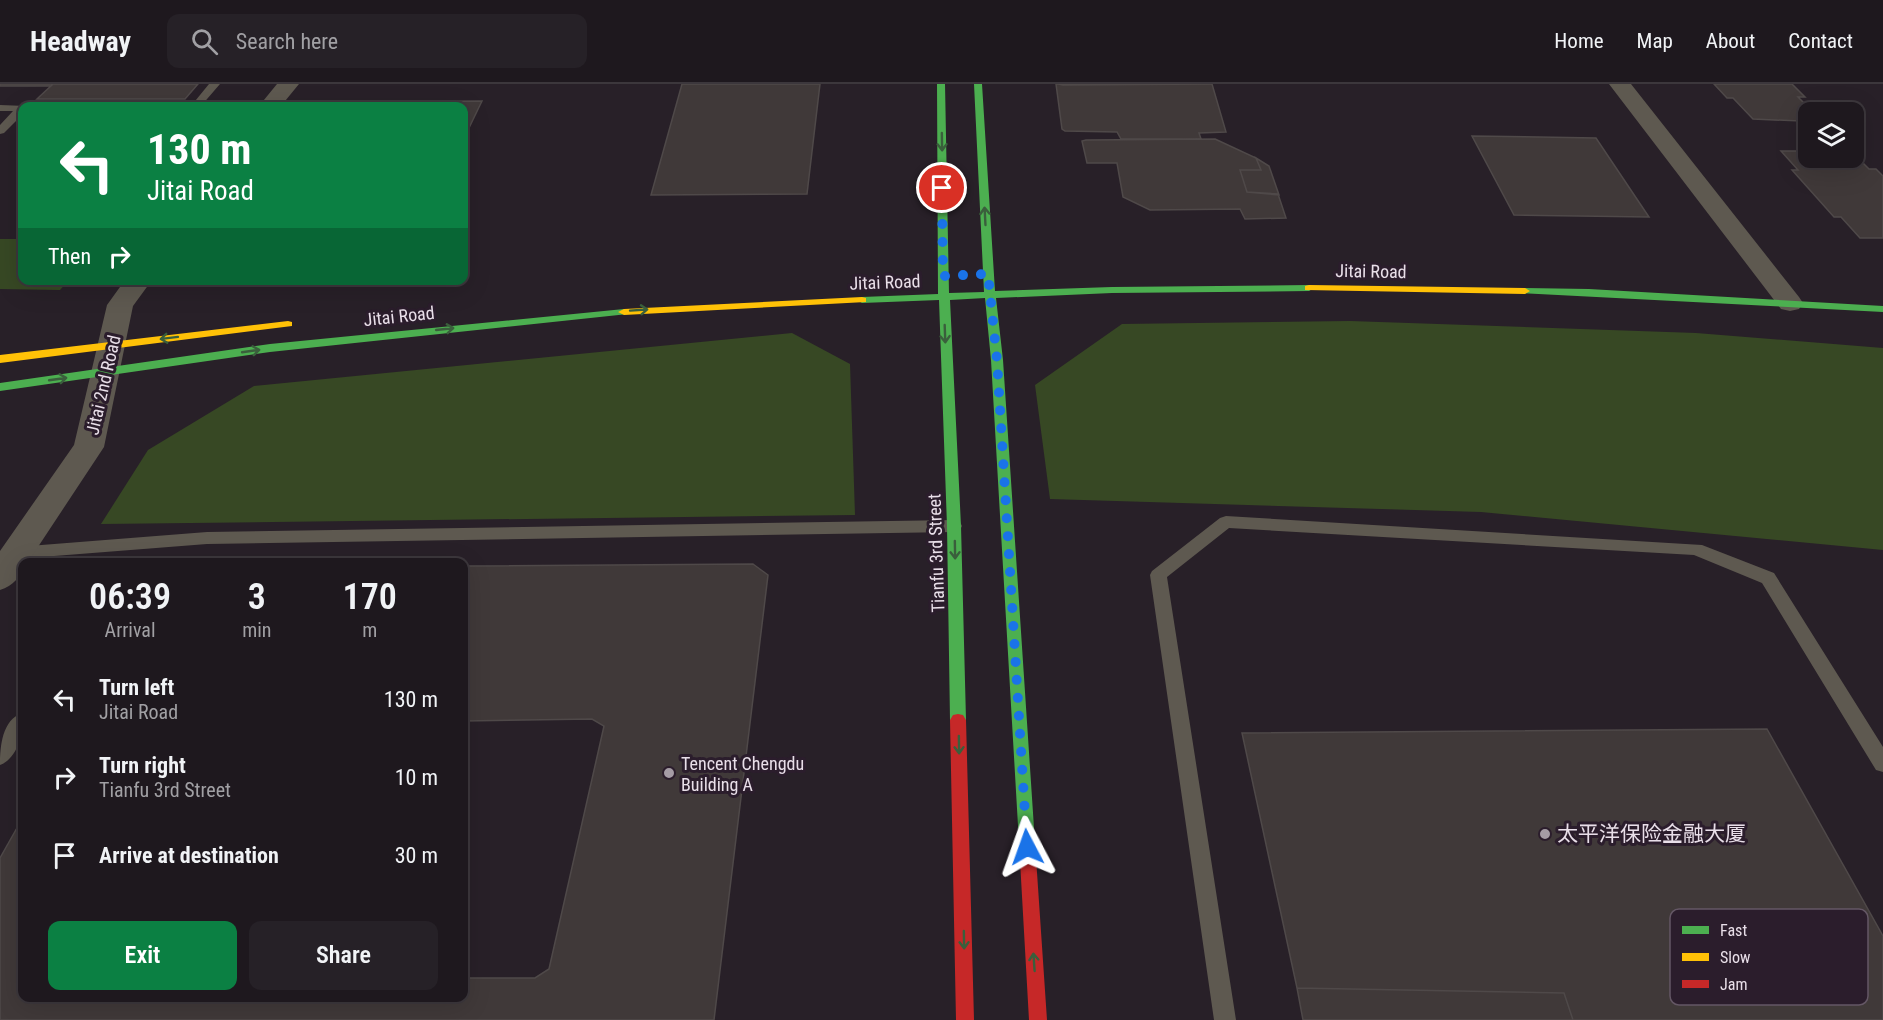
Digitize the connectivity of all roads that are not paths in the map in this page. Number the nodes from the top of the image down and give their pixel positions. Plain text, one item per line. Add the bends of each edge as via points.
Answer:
1 (215, 84) edge
2 (288, 84) edge
3 (941, 84) edge
4 (978, 84) edge
5 (1620, 84) edge
6 (199, 102) edge
7 (273, 102) edge
8 (0, 108) edge
9 (18, 109) edge
10 (18, 113) edge
11 (0, 131) edge
12 (135, 285) edge
13 (1779, 289) junction
14 (990, 297) junction
15 (944, 298) junction
16 (1883, 309) edge
17 (307, 321) dead end
18 (110, 358) junction
19 (0, 359) edge
20 (0, 387) edge
21 (954, 526) junction
22 (76, 547) junction
23 (34, 558) edge
24 (82, 558) edge
25 (8, 565) edge
26 (18, 728) edge
27 (0, 757) edge
28 (1883, 764) edge
29 (965, 1020) edge
30 (1038, 1020) edge
31 (1225, 1020) edge

1 - 6 lane
2 - 7 street
3 -> 15 street, Tianfu 3rd Street
14 -> 4 street
5 - 13 street
8 - 9 lane
10 - 11 lane
12 - 18 street, Jitai 2nd Road via 120,305
13 - 14 street, Jitai Road via 1589,292 1253,287
13 - 16 street, Jitai Road
14 - 15 street, Jitai Road
30 -> 14 street
18 -> 15 street, Jitai Road via 270,348 642,310
15 -> 21 street, Tianfu 3rd Street
17 -> 18 street, Jitai Road
18 - 19 street, Jitai Road
20 -> 18 street, Jitai Road
18 - 25 street, Jitai 2nd Road via 89,447
21 - 22 lane via 207,538
21 -> 29 street, Tianfu 3rd Street
22 - 23 lane
22 - 24 lane
26 - 27 lane
28 - 31 lane via 1768,578 1696,549 1226,522 1158,575

